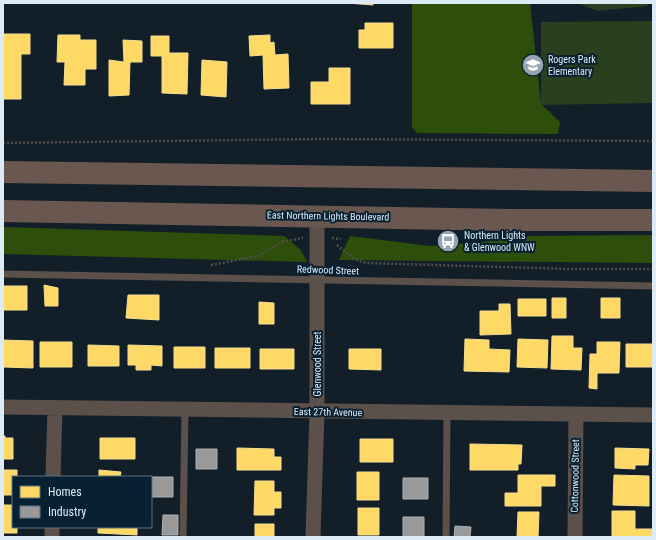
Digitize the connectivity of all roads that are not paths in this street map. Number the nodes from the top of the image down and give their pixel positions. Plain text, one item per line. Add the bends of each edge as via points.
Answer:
1 (3, 172) edge
2 (653, 181) edge
3 (3, 211) edge
4 (318, 216) junction
5 (653, 220) edge
6 (3, 274) edge
7 (316, 280) junction
8 (653, 286) edge
9 (3, 407) edge
10 (55, 408) junction
11 (186, 410) junction
12 (317, 412) junction
13 (447, 413) junction
14 (576, 415) junction
15 (653, 415) edge
16 (53, 476) edge
17 (184, 537) edge
18 (313, 537) edge
19 (446, 537) edge
20 (575, 537) edge

1 - 2 main road
3 - 4 main road, East Northern Lights Boulevard
4 - 5 main road, East Northern Lights Boulevard
4 - 7 street, Glenwood Street
6 - 7 lane, Redwood Street
7 - 8 lane, Redwood Street
7 - 12 street, Glenwood Street
9 - 10 street, East 27th Avenue
10 - 11 street, East 27th Avenue
10 - 16 street
11 - 12 street, East 27th Avenue
11 - 17 lane
12 - 13 street, East 27th Avenue
12 - 18 street, Glenwood Street
13 - 14 street, East 27th Avenue
13 - 19 lane
14 - 15 street, East 27th Avenue
14 - 20 street, Cottonwood Street

